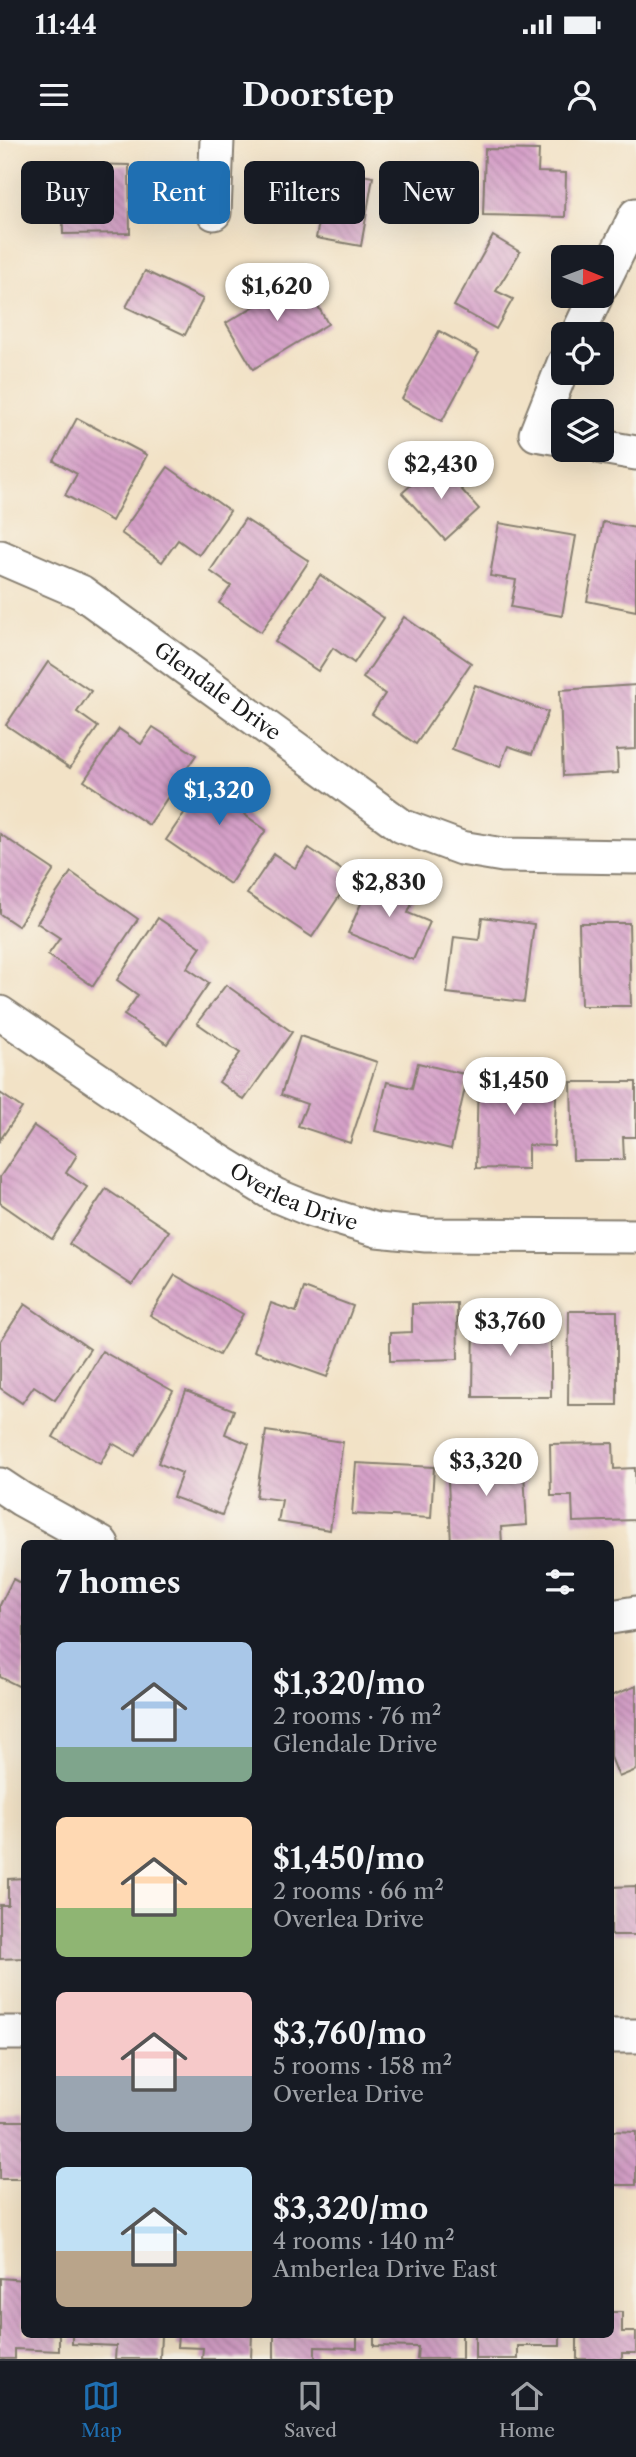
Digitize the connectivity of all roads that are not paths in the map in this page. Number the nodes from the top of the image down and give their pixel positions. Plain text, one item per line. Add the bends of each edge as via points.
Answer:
1 (217, 140) edge
2 (216, 161) edge
3 (636, 215) edge
4 (614, 260) edge
5 (555, 385) edge
6 (551, 437) edge
7 (614, 449) edge
8 (636, 453) edge
9 (0, 557) edge
10 (636, 857) edge
11 (0, 1013) edge
12 (636, 1236) edge
13 (0, 1485) edge
14 (95, 1540) edge
15 (636, 1613) edge
16 (614, 1617) edge
17 (0, 2033) edge
18 (21, 2033) edge
19 (614, 2036) edge
20 (636, 2036) edge

1 - 2 street
3 - 4 street
5 - 6 street via 536,434
7 - 8 street
9 - 10 street, Glendale Drive via 81,592 402,826 461,848 503,855
11 - 12 street, Overlea Drive via 211,1156 275,1195 309,1209 377,1230 426,1235
13 - 14 street
15 - 16 street
17 - 18 street
19 - 20 street

